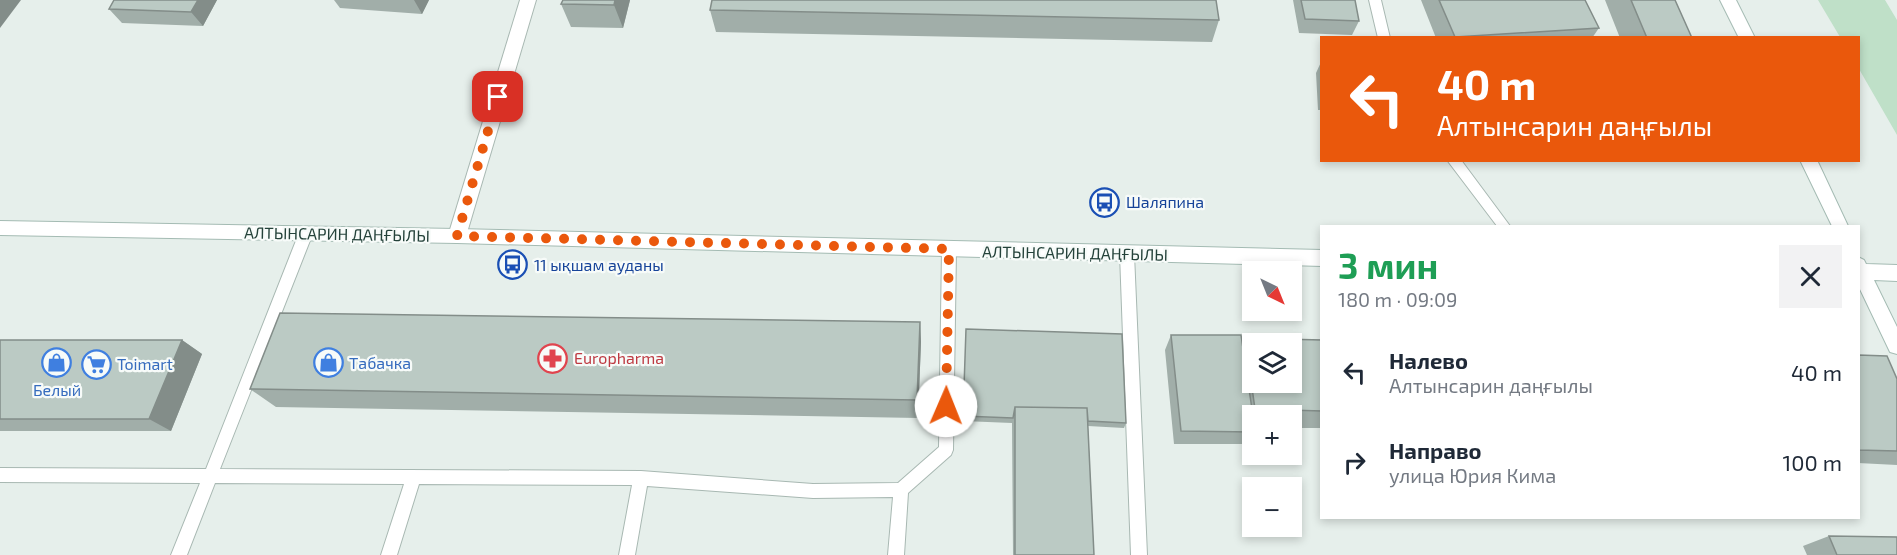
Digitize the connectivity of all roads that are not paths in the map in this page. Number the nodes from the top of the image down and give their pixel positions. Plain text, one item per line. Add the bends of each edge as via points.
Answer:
1 (528, 0) edge
2 (1375, 0) edge
3 (1728, 0) edge
4 (1384, 36) edge
5 (1746, 36) edge
6 (1455, 162) edge
7 (1809, 162) edge
8 (1503, 225) edge
9 (1840, 225) edge
10 (0, 228) edge
11 (306, 233) junction
12 (457, 236) junction
13 (949, 249) junction
14 (1127, 255) junction
15 (1320, 258) edge
16 (1860, 269) edge
17 (1897, 273) edge
18 (1897, 346) edge
19 (0, 475) edge
20 (210, 477) junction
21 (413, 478) junction
22 (641, 478) junction
23 (901, 490) junction
24 (179, 555) edge
25 (389, 555) edge
26 (627, 555) edge
27 (896, 555) edge
28 (1139, 555) edge

1 - 12 main road
2 - 4 lane
3 - 5 main road
6 - 8 lane
7 - 9 main road
10 - 11 main road, АЛТЫНСАРИН ДАҢҒЫЛЫ
11 - 12 main road, АЛТЫНСАРИН ДАҢҒЫЛЫ
11 - 20 lane
12 - 13 main road, АЛТЫНСАРИН ДАҢҒЫЛЫ
13 - 14 main road, АЛТЫНСАРИН ДАҢҒЫЛЫ
13 - 23 lane via 946,450
14 - 15 main road, АЛТЫНСАРИН ДАҢҒЫЛЫ
14 - 28 lane
16 - 17 main road
16 - 18 main road
19 - 20 lane
20 - 21 lane
20 - 24 lane
21 - 22 lane
21 - 25 lane
22 - 23 lane via 813,491
22 - 26 lane
23 - 27 lane

